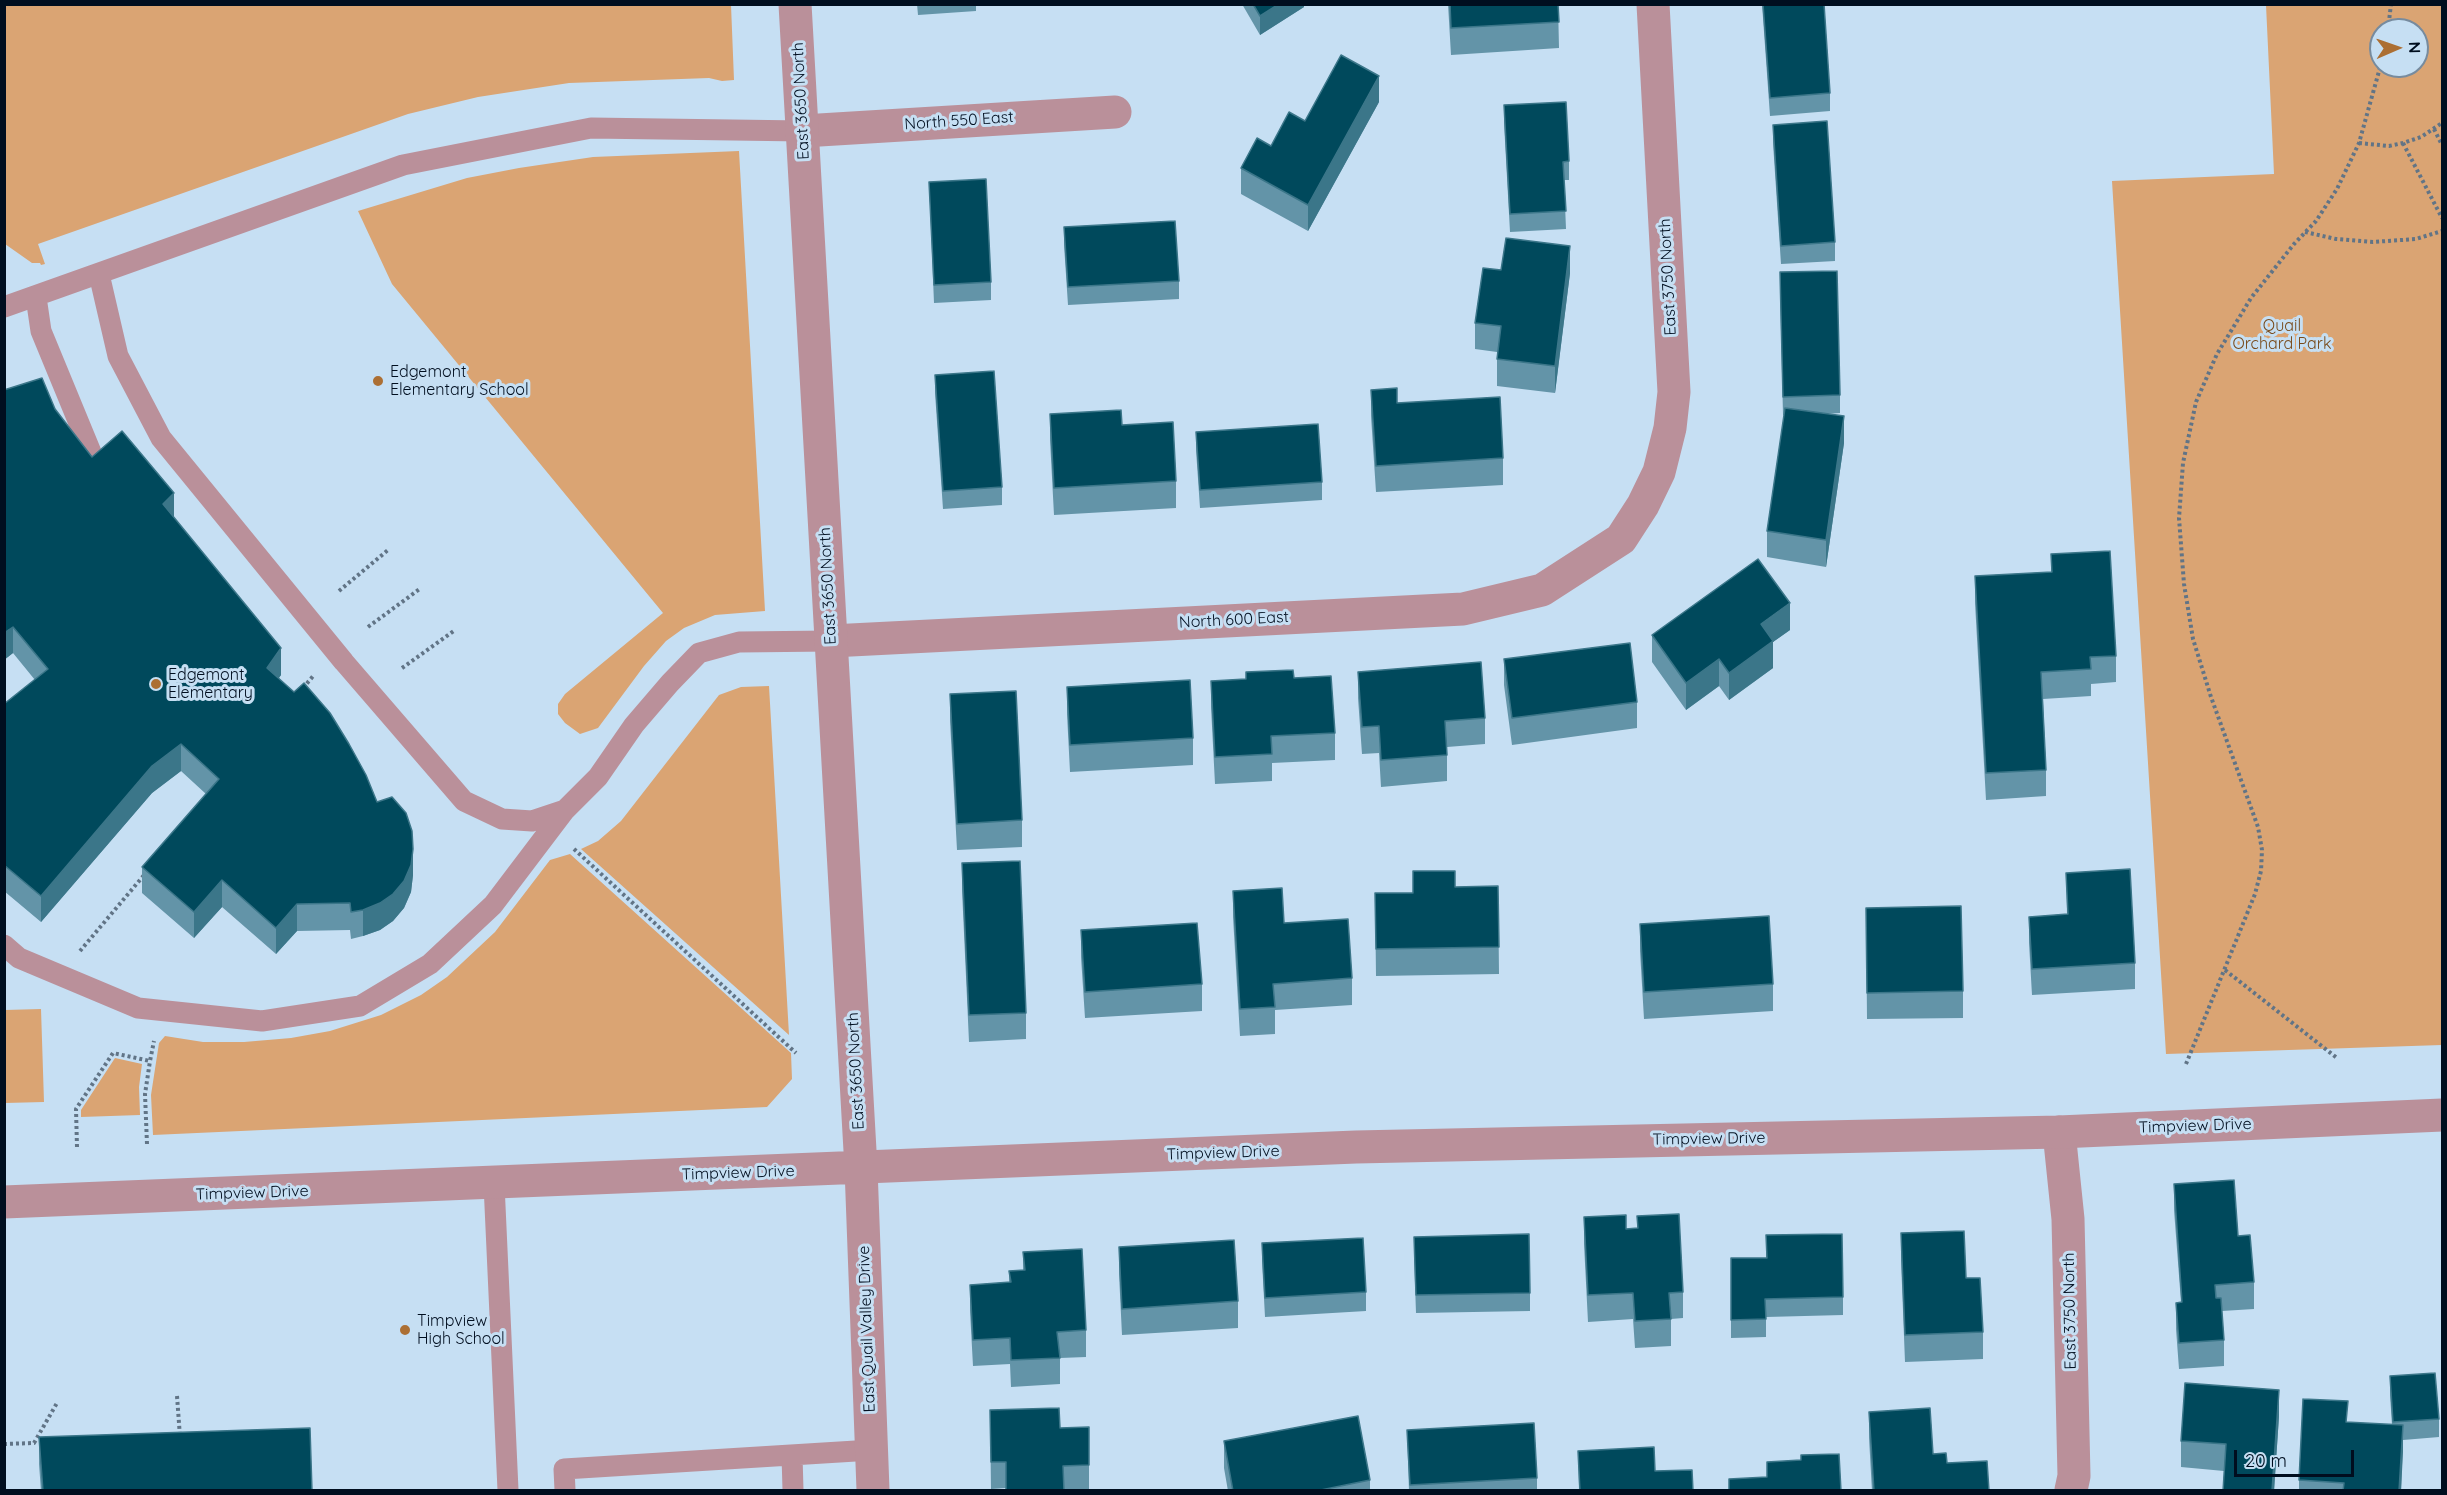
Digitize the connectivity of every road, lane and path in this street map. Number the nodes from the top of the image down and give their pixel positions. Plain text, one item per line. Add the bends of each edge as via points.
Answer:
1 (795, 4) edge
2 (1653, 4) edge
3 (2377, 78) edge
4 (1115, 112) dead end
5 (2442, 123) edge
6 (2434, 129) junction
7 (803, 131) junction
8 (2359, 143) junction
9 (2403, 143) junction
10 (2442, 145) edge
11 (2442, 218) edge
12 (2442, 231) edge
13 (2305, 232) junction
14 (99, 274) junction
15 (36, 297) junction
16 (4, 308) edge
17 (95, 462) edge
18 (1621, 539) joint
19 (388, 550) dead end
20 (421, 588) dead end
21 (339, 591) dead end
22 (368, 627) dead end
23 (455, 630) dead end
24 (831, 641) junction
25 (402, 668) dead end
26 (314, 675) dead end
27 (299, 692) edge
28 (565, 810) junction
29 (569, 844) dead end
30 (148, 869) edge
31 (4, 945) edge
32 (79, 951) dead end
33 (2225, 970) junction
34 (155, 1035) dead end
35 (796, 1053) dead end
36 (2337, 1058) dead end
37 (150, 1061) junction
38 (2186, 1064) dead end
39 (2442, 1115) edge
40 (2059, 1131) junction
41 (147, 1144) dead end
42 (77, 1148) dead end
43 (861, 1168) junction
44 (494, 1184) junction
45 (4, 1202) edge
46 (177, 1396) dead end
47 (57, 1403) dead end
48 (4, 1444) edge
49 (181, 1448) edge
50 (872, 1450) junction
51 (792, 1455) junction
52 (508, 1491) edge
53 (565, 1491) edge
54 (793, 1491) edge
55 (873, 1491) edge
56 (2071, 1491) edge

1 - 7 street, East 3650 North
2 - 18 street, East 3750 North via 1674,392 1659,472
3 - 8 path
4 - 7 street, North 550 East
5 - 6 path
6 - 9 path
6 - 10 path
7 - 14 lane via 591,128 403,165
7 - 24 street, East 3650 North
8 - 9 path
8 - 13 path via 2337,189
9 - 11 path
12 - 13 path via 2416,239 2373,242
13 - 33 path via 2251,298 2217,354 2196,402 2183,463 2179,518 2193,639 2258,827 2262,850 2255,894
14 - 15 lane
14 - 28 lane via 118,356 161,438 344,662 464,801 502,819 532,821
15 - 16 lane
15 - 17 lane via 40,332
18 - 24 street, North 600 East via 1542,590 1463,609
19 - 21 path
20 - 22 path
23 - 25 path
24 - 28 lane via 739,642 699,653 634,725 598,777
24 - 43 street, East 3650 North
26 - 27 path
28 - 31 lane via 493,905 430,964 360,1006 262,1021 138,1008 19,958
29 - 35 path
30 - 32 path
33 - 36 path
33 - 38 path
34 - 37 path
37 - 41 path via 145,1094
37 - 42 path via 113,1053 76,1109
39 - 40 street, Timpview Drive
40 - 43 street, Timpview Drive via 1356,1147
40 - 56 street, East 3750 North via 2068,1218 2074,1476
43 - 44 street, Timpview Drive
43 - 50 street, East Quail Valley Drive
44 - 45 street, Timpview Drive
44 - 52 lane
46 - 49 path
47 - 48 path via 34,1443
50 - 51 lane
50 - 55 street, East Quail Valley Drive
51 - 53 lane via 564,1469
51 - 54 lane

